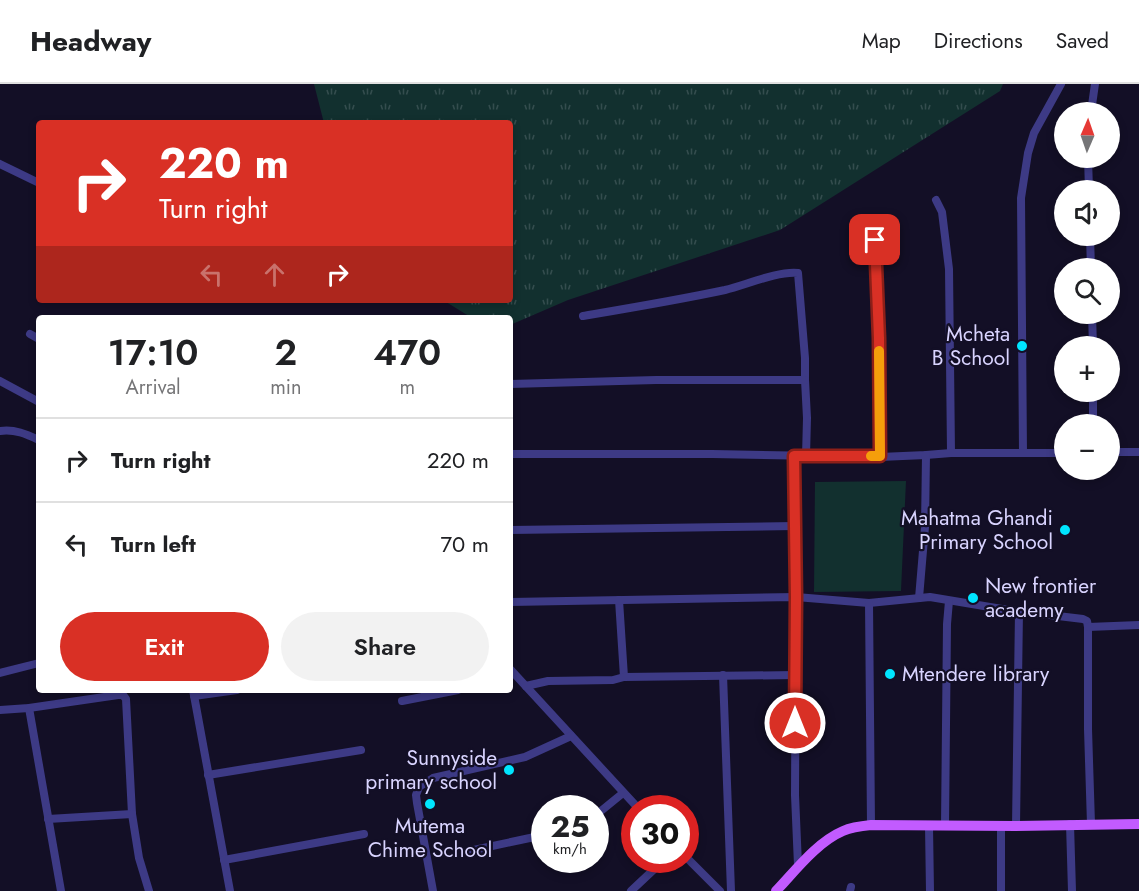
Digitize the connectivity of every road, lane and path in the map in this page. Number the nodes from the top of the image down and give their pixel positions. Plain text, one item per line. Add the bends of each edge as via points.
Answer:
1 (1061, 84) edge
2 (1095, 84) edge
3 (1092, 102) edge
4 (0, 164) edge
5 (36, 182) edge
6 (936, 200) dead end
7 (875, 240) dead end
8 (583, 316) dead end
9 (30, 334) dead end
10 (36, 337) edge
11 (804, 380) junction
12 (0, 381) edge
13 (513, 384) edge
14 (36, 400) edge
15 (0, 431) edge
16 (36, 439) edge
17 (1120, 452) edge
18 (1139, 452) edge
19 (951, 453) junction
20 (1023, 453) junction
21 (1054, 453) edge
22 (513, 454) edge
23 (926, 455) junction
24 (794, 456) junction
25 (807, 456) junction
26 (880, 456) junction
27 (795, 526) junction
28 (513, 530) edge
29 (796, 597) junction
30 (919, 598) junction
31 (619, 600) junction
32 (949, 601) junction
33 (513, 602) edge
34 (869, 603) junction
35 (1019, 611) junction
36 (1139, 625) edge
37 (1088, 627) junction
38 (36, 664) edge
39 (0, 674) edge
40 (723, 675) junction
41 (795, 675) junction
42 (624, 677) junction
43 (514, 679) edge
44 (526, 686) junction
45 (193, 693) edge
46 (443, 693) edge
47 (402, 701) dead end
48 (29, 708) junction
49 (0, 710) edge
50 (571, 736) junction
51 (361, 750) dead end
52 (208, 775) junction
53 (623, 793) joint
54 (609, 804) edge
55 (132, 814) junction
56 (48, 819) junction
57 (1070, 824) junction
58 (1091, 824) junction
59 (1139, 824) edge
60 (871, 825) junction
61 (929, 826) junction
62 (945, 826) junction
63 (1001, 826) junction
64 (1016, 826) junction
65 (364, 834) dead end
66 (531, 838) edge
67 (469, 851) dead end
68 (224, 860) junction
69 (798, 865) junction
70 (699, 869) edge
71 (650, 873) edge
72 (60, 891) edge
73 (149, 891) edge
74 (230, 891) edge
75 (432, 891) edge
76 (631, 891) edge
77 (720, 891) edge
78 (732, 891) edge
79 (776, 891) edge
80 (930, 891) edge
81 (1001, 891) edge
82 (1072, 891) edge

1 - 20 street via 1034,133 1021,198
2 - 3 street
4 - 5 street
6 - 19 street via 942,212 949,269
7 - 26 street
8 - 11 street via 798,273 804,326
9 - 10 street
11 - 13 street
11 - 25 street
12 - 14 street
15 - 16 street via 14,430
17 - 18 street
19 - 20 street
19 - 23 street
20 - 21 street
22 - 24 street
23 - 26 street
23 - 30 street
24 - 25 street
24 - 27 street
25 - 26 street
27 - 28 street
27 - 29 street
29 - 31 street
29 - 34 street
29 - 41 street
30 - 32 street
30 - 34 street
31 - 33 street
31 - 42 street
32 - 35 street
32 - 62 street
34 - 60 street
35 - 37 street via 1083,619
35 - 64 street
36 - 37 street
37 - 58 street
38 - 39 street
40 - 41 street
40 - 42 street
40 - 78 street
41 - 69 street
42 - 44 street
43 - 44 street
44 - 50 street
45 - 52 street
46 - 47 street
48 - 49 street
48 - 55 street via 123,695
48 - 56 street
50 - 53 street
50 - 75 street via 525,757 434,778 419,787 416,795
51 - 52 street
52 - 68 street
53 - 54 street
55 - 56 street
55 - 73 street
56 - 72 street
57 - 58 main road
57 - 64 main road
57 - 82 street
58 - 59 main road
60 - 61 main road
60 - 69 main road via 836,834
61 - 62 main road
61 - 80 street
62 - 63 main road
63 - 64 main road
63 - 81 street
65 - 68 street
66 - 67 street
68 - 74 street
69 - 79 main road
70 - 77 street
71 - 76 street

